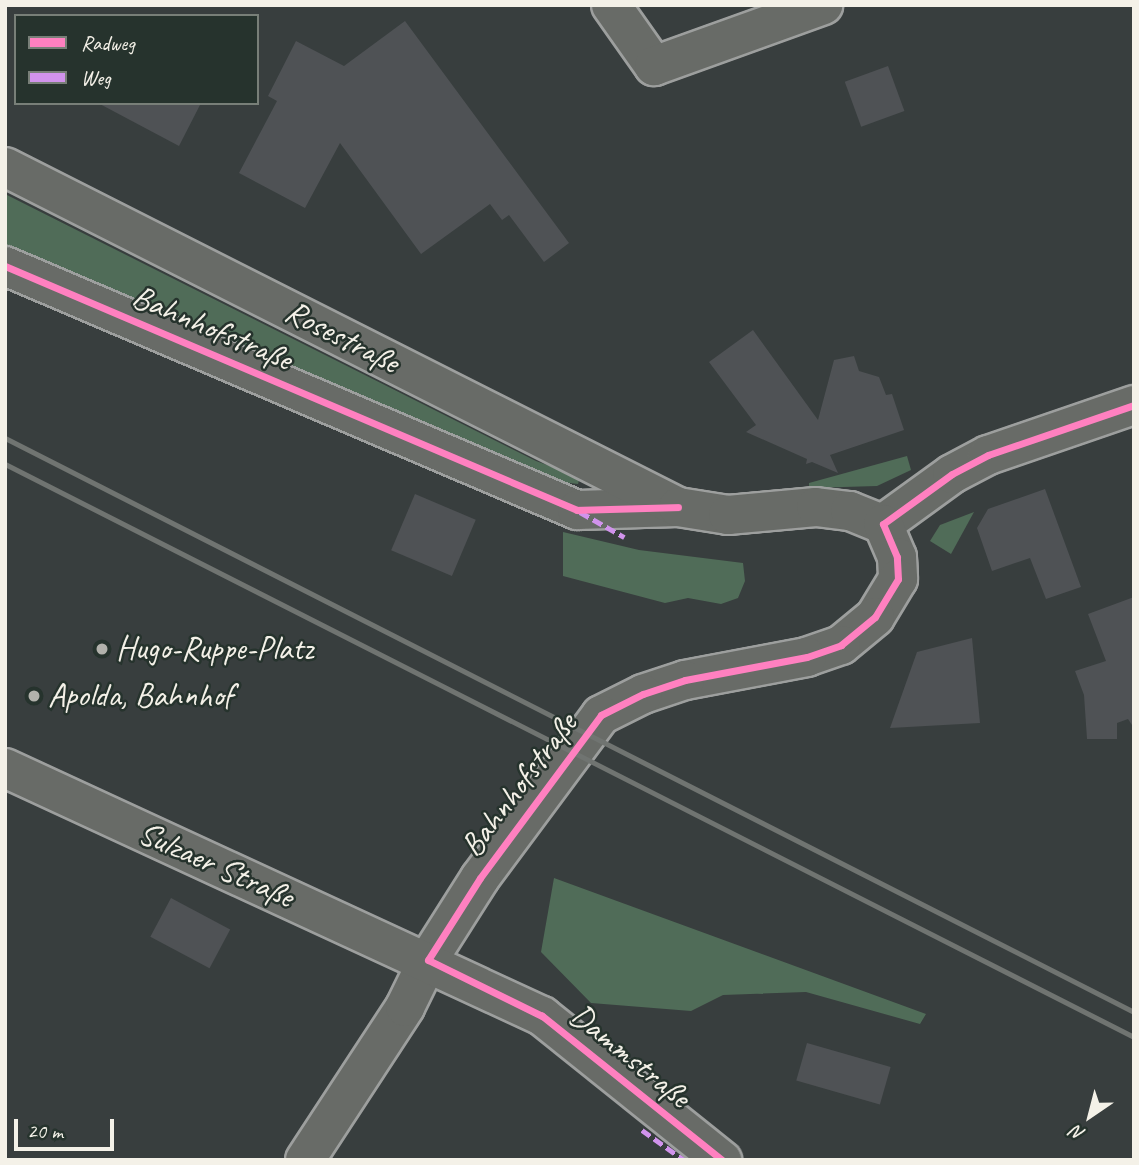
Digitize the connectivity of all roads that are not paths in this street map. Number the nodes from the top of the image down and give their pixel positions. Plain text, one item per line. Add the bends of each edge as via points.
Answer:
1 (611, 5) edge
2 (823, 5) edge
3 (5, 167) edge
4 (5, 266) edge
5 (1134, 405) edge
6 (678, 507) junction
7 (578, 510) junction
8 (883, 524) junction
9 (624, 537) dead end
10 (5, 768) edge
11 (428, 960) junction
12 (305, 1160) edge
13 (722, 1160) edge

1 - 2 main road via 654,66
3 - 6 main road, Rosestraße
4 - 7 main road, Bahnhofstraße
5 - 8 main road via 988,455 952,474
6 - 7 main road, Bahnhofstraße
6 - 8 main road, Bahnhofstraße via 728,515 816,507 850,511
7 - 9 main road
8 - 11 main road, Bahnhofstraße via 897,557 898,579 875,618 841,645 807,657 685,680 601,715 493,860
10 - 11 main road, Sulzaer Straße
11 - 12 main road, Bahnhofstraße via 405,1007
11 - 13 main road, Dammstraße via 542,1016

